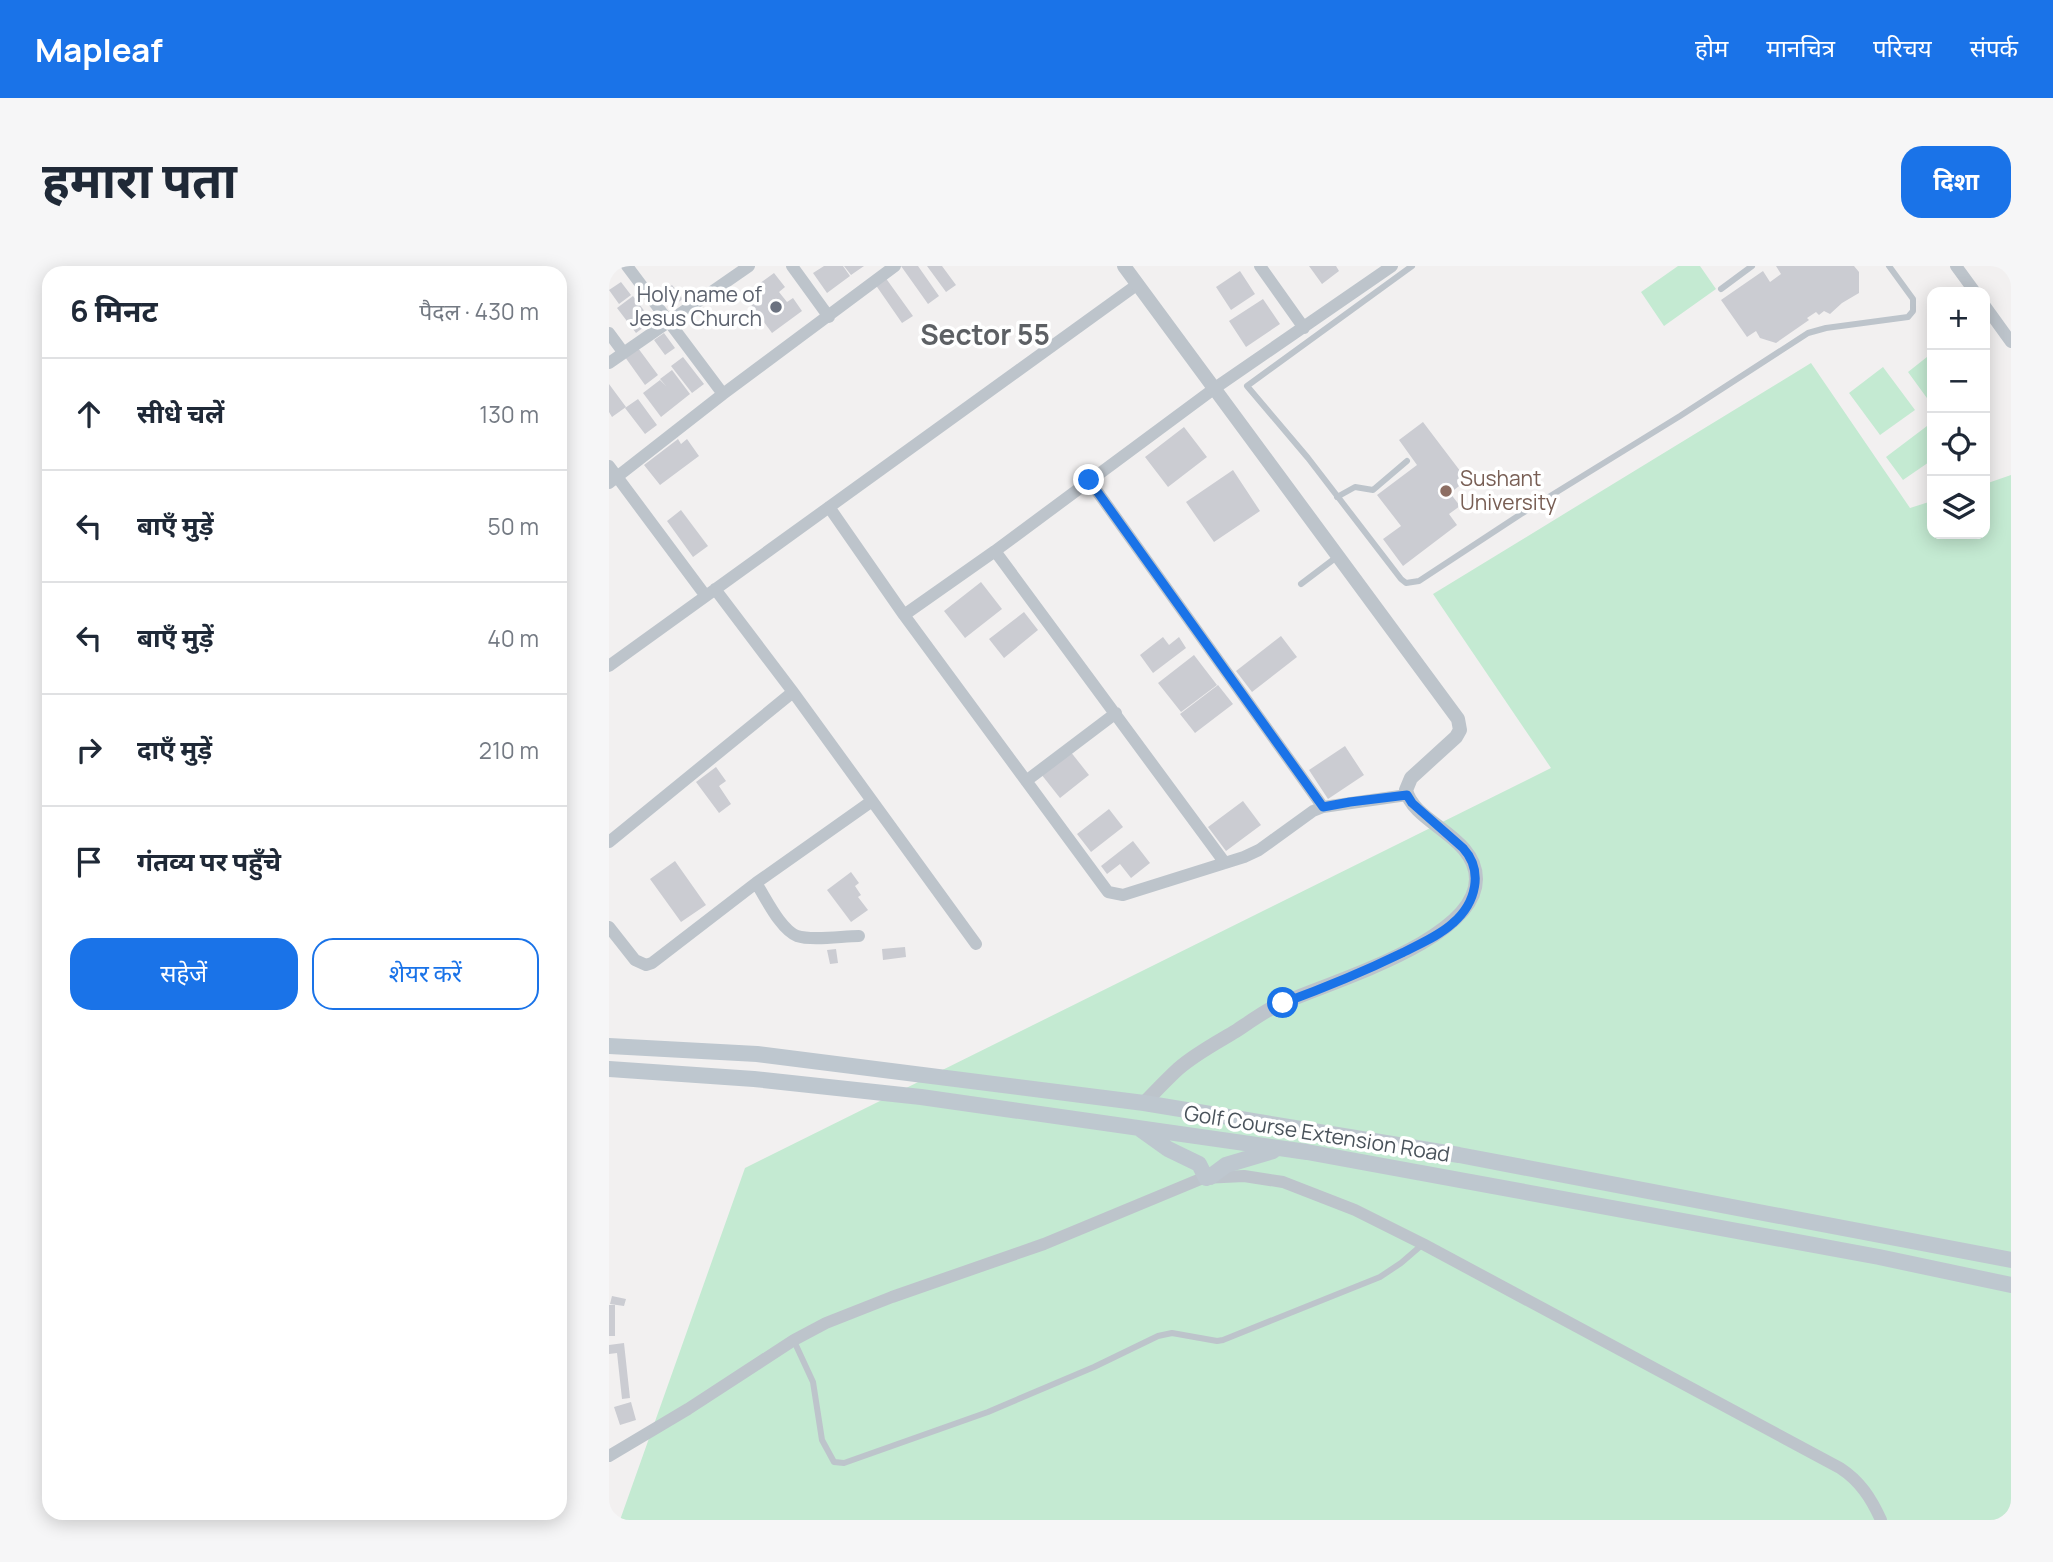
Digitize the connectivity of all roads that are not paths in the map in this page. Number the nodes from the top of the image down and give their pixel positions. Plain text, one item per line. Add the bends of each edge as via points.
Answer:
1 (627, 266) edge
2 (749, 266) edge
3 (792, 266) edge
4 (895, 266) edge
5 (1124, 266) edge
6 (1260, 266) edge
7 (1392, 266) edge
8 (1412, 266) edge
9 (1752, 266) edge
10 (1889, 266) edge
11 (1956, 266) edge
12 (1138, 284) junction
13 (1971, 287) edge
14 (1721, 289) dead end
15 (1990, 313) edge
16 (829, 317) junction
17 (667, 322) junction
18 (1304, 328) junction
19 (609, 333) edge
20 (2011, 342) edge
21 (623, 352) junction
22 (609, 363) edge
23 (1215, 388) junction
24 (723, 394) junction
25 (1407, 461) dead end
26 (612, 475) edge
27 (1089, 480) junction
28 (1337, 497) junction
29 (829, 507) junction
30 (995, 551) junction
31 (1338, 556) junction
32 (1301, 584) dead end
33 (710, 592) junction
34 (904, 615) junction
35 (609, 666) edge
36 (793, 692) junction
37 (1116, 712) junction
38 (1025, 781) junction
39 (1407, 795) junction
40 (872, 801) junction
41 (1323, 807) junction
42 (609, 842) edge
43 (1225, 863) junction
44 (756, 883) junction
45 (609, 927) edge
46 (859, 936) dead end
47 (976, 944) dead end
48 (609, 1046) edge
49 (609, 1069) edge
50 (955, 1078) junction
51 (952, 1101) junction
52 (1144, 1103) junction
53 (1137, 1127) junction
54 (1355, 1137) junction
55 (1282, 1148) junction
56 (1351, 1160) junction
57 (1208, 1177) junction
58 (1423, 1244) junction
59 (2011, 1260) edge
60 (2011, 1285) edge
61 (794, 1340) junction
62 (609, 1456) edge
63 (1881, 1520) edge

1 - 17 street
2 - 17 street
3 - 16 street
4 - 16 street
5 - 12 street
6 - 18 street
7 - 18 street
8 - 28 lane via 1247,386
9 - 14 lane
10 - 28 lane via 1913,299 1913,311 1907,317 1808,333 1419,581 1401,579
11 - 13 street
12 - 23 street
12 - 29 street
15 - 20 street
16 - 24 street
17 - 21 street
17 - 24 street
18 - 23 street
19 - 21 street
21 - 22 street
23 - 27 street
23 - 31 street
24 - 26 street
25 - 28 lane via 1373,490 1355,487
26 - 33 street
27 - 30 street
27 - 41 street
29 - 33 street
29 - 34 street
30 - 34 street
30 - 37 street
31 - 32 lane
31 - 39 street via 1460,725 1456,737 1411,778
33 - 35 street
33 - 36 street
34 - 38 street
36 - 40 street
36 - 42 street
37 - 38 street
37 - 43 street
38 - 43 street via 1113,894 1123,895
39 - 41 street
39 - 52 street via 1470,856 1476,881 1466,909 1444,930 1414,947 1261,1015 1190,1060
40 - 44 street
40 - 47 street
41 - 43 street via 1259,850
44 - 45 street via 646,965 635,960
44 - 46 street via 782,923 798,936
48 - 50 main road, Golf Course Extension Road via 757,1054
49 - 51 main road, Golf Course Extension Road via 754,1079
50 - 51 main road
50 - 52 main road, Golf Course Extension Road
51 - 53 main road, Golf Course Extension Road
52 - 54 main road, Golf Course Extension Road
53 - 55 main road, Golf Course Extension Road
53 - 57 main road via 1199,1164
54 - 56 main road
54 - 59 main road, Golf Course Extension Road
55 - 56 main road, Golf Course Extension Road
55 - 57 main road via 1233,1162
56 - 60 main road, Golf Course Extension Road
57 - 58 street via 1244,1175 1283,1182 1355,1210
57 - 61 street via 1044,1244 840,1316
58 - 61 lane via 1380,1277 1223,1340 1172,1332 1158,1336 988,1412 844,1463 834,1462 822,1440 813,1381
58 - 63 street via 1840,1468 1871,1499
61 - 62 street

